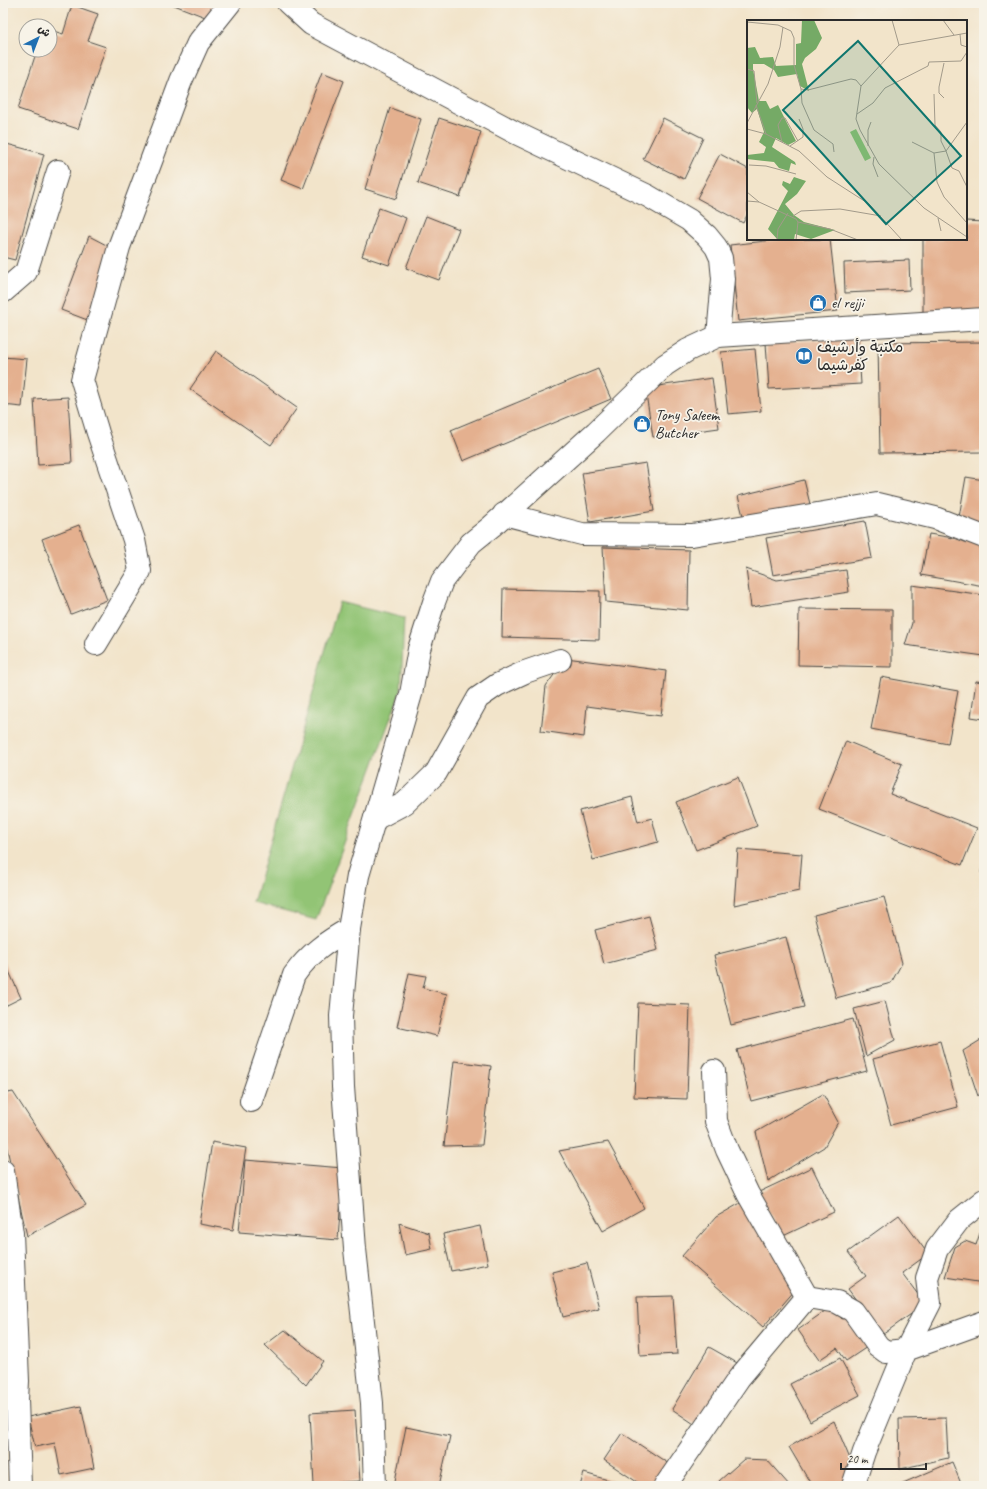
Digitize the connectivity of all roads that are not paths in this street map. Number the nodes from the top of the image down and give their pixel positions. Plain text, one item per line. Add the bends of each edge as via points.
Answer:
1 (230, 3) edge
2 (288, 3) edge
3 (58, 171) dead end
4 (3, 292) edge
5 (984, 319) edge
6 (718, 336) junction
7 (504, 514) junction
8 (984, 537) edge
9 (96, 644) dead end
10 (560, 660) dead end
11 (375, 819) junction
12 (349, 929) junction
13 (714, 1071) dead end
14 (251, 1101) dead end
15 (3, 1171) edge
16 (984, 1200) edge
17 (807, 1297) junction
18 (984, 1322) edge
19 (906, 1350) junction
20 (10, 1395) edge
21 (20, 1486) edge
22 (375, 1486) edge
23 (665, 1486) edge
24 (853, 1486) edge

1 - 9 street via 198,44 181,81 119,247 82,380 134,540 140,571
2 - 6 street via 311,24 516,133 648,196 689,220 707,236 721,258 723,279
3 - 4 street via 26,272
5 - 6 street
6 - 7 street via 688,350 665,366
7 - 8 street via 582,534 692,535 877,504 935,518
7 - 11 street via 471,542 442,582 419,649 411,694
10 - 11 street via 525,672 497,685 478,698 436,773 406,803
11 - 12 street via 358,876
12 - 14 street via 327,942 304,962 294,975
12 - 22 street via 341,1016 343,1087 355,1249 372,1403
13 - 17 street via 716,1121 727,1150 748,1194
15 - 20 street via 12,1234 18,1381
16 - 19 street via 959,1220 937,1249 927,1278 930,1303
17 - 19 street via 837,1302 853,1311 878,1346 886,1352
17 - 23 street via 739,1378
18 - 19 street
19 - 24 street via 864,1452
20 - 21 street

